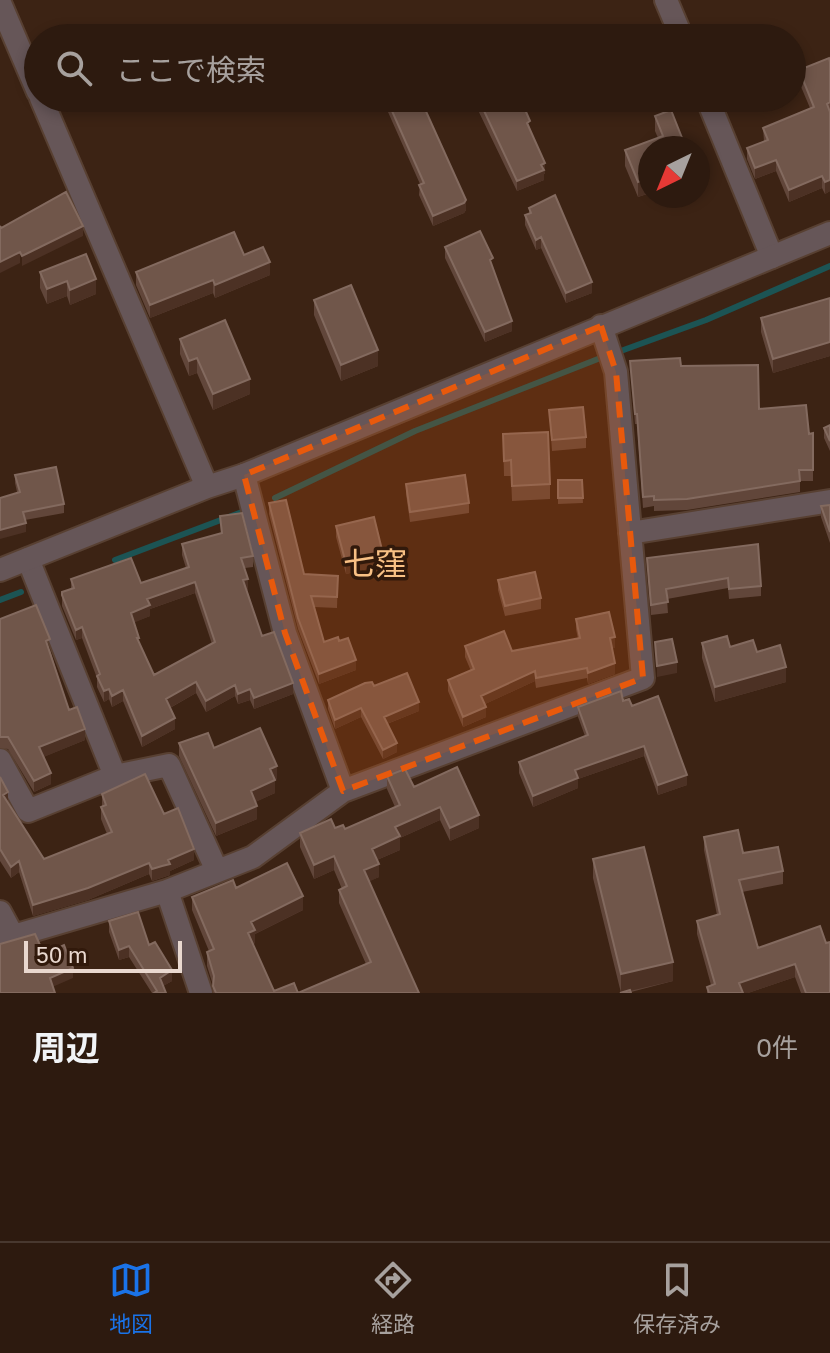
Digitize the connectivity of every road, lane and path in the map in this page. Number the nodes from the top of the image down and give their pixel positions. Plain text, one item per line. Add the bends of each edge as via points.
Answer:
1 (666, 0) edge
2 (0, 3) edge
3 (676, 24) edge
4 (24, 59) edge
5 (47, 112) edge
6 (713, 112) edge
7 (830, 233) edge
8 (772, 257) junction
9 (601, 326) junction
10 (244, 475) junction
11 (207, 487) junction
12 (830, 501) edge
13 (630, 533) junction
14 (28, 559) junction
15 (0, 570) edge
16 (0, 760) edge
17 (115, 776) junction
18 (343, 791) junction
19 (217, 871) junction
20 (167, 891) junction
21 (0, 912) edge
22 (7, 938) edge
23 (201, 993) edge

1 - 3 street
2 - 4 street
5 - 11 street
6 - 8 street
7 - 8 street
8 - 9 street
9 - 10 street
9 - 13 street via 616,372
10 - 11 street
10 - 18 street via 285,633
11 - 14 street
12 - 13 street
13 - 18 street via 643,678
14 - 15 street
14 - 17 street
16 - 17 street via 28,811
17 - 19 street via 169,765
18 - 19 street via 253,857
19 - 20 street
20 - 22 street
20 - 23 street
21 - 22 street

